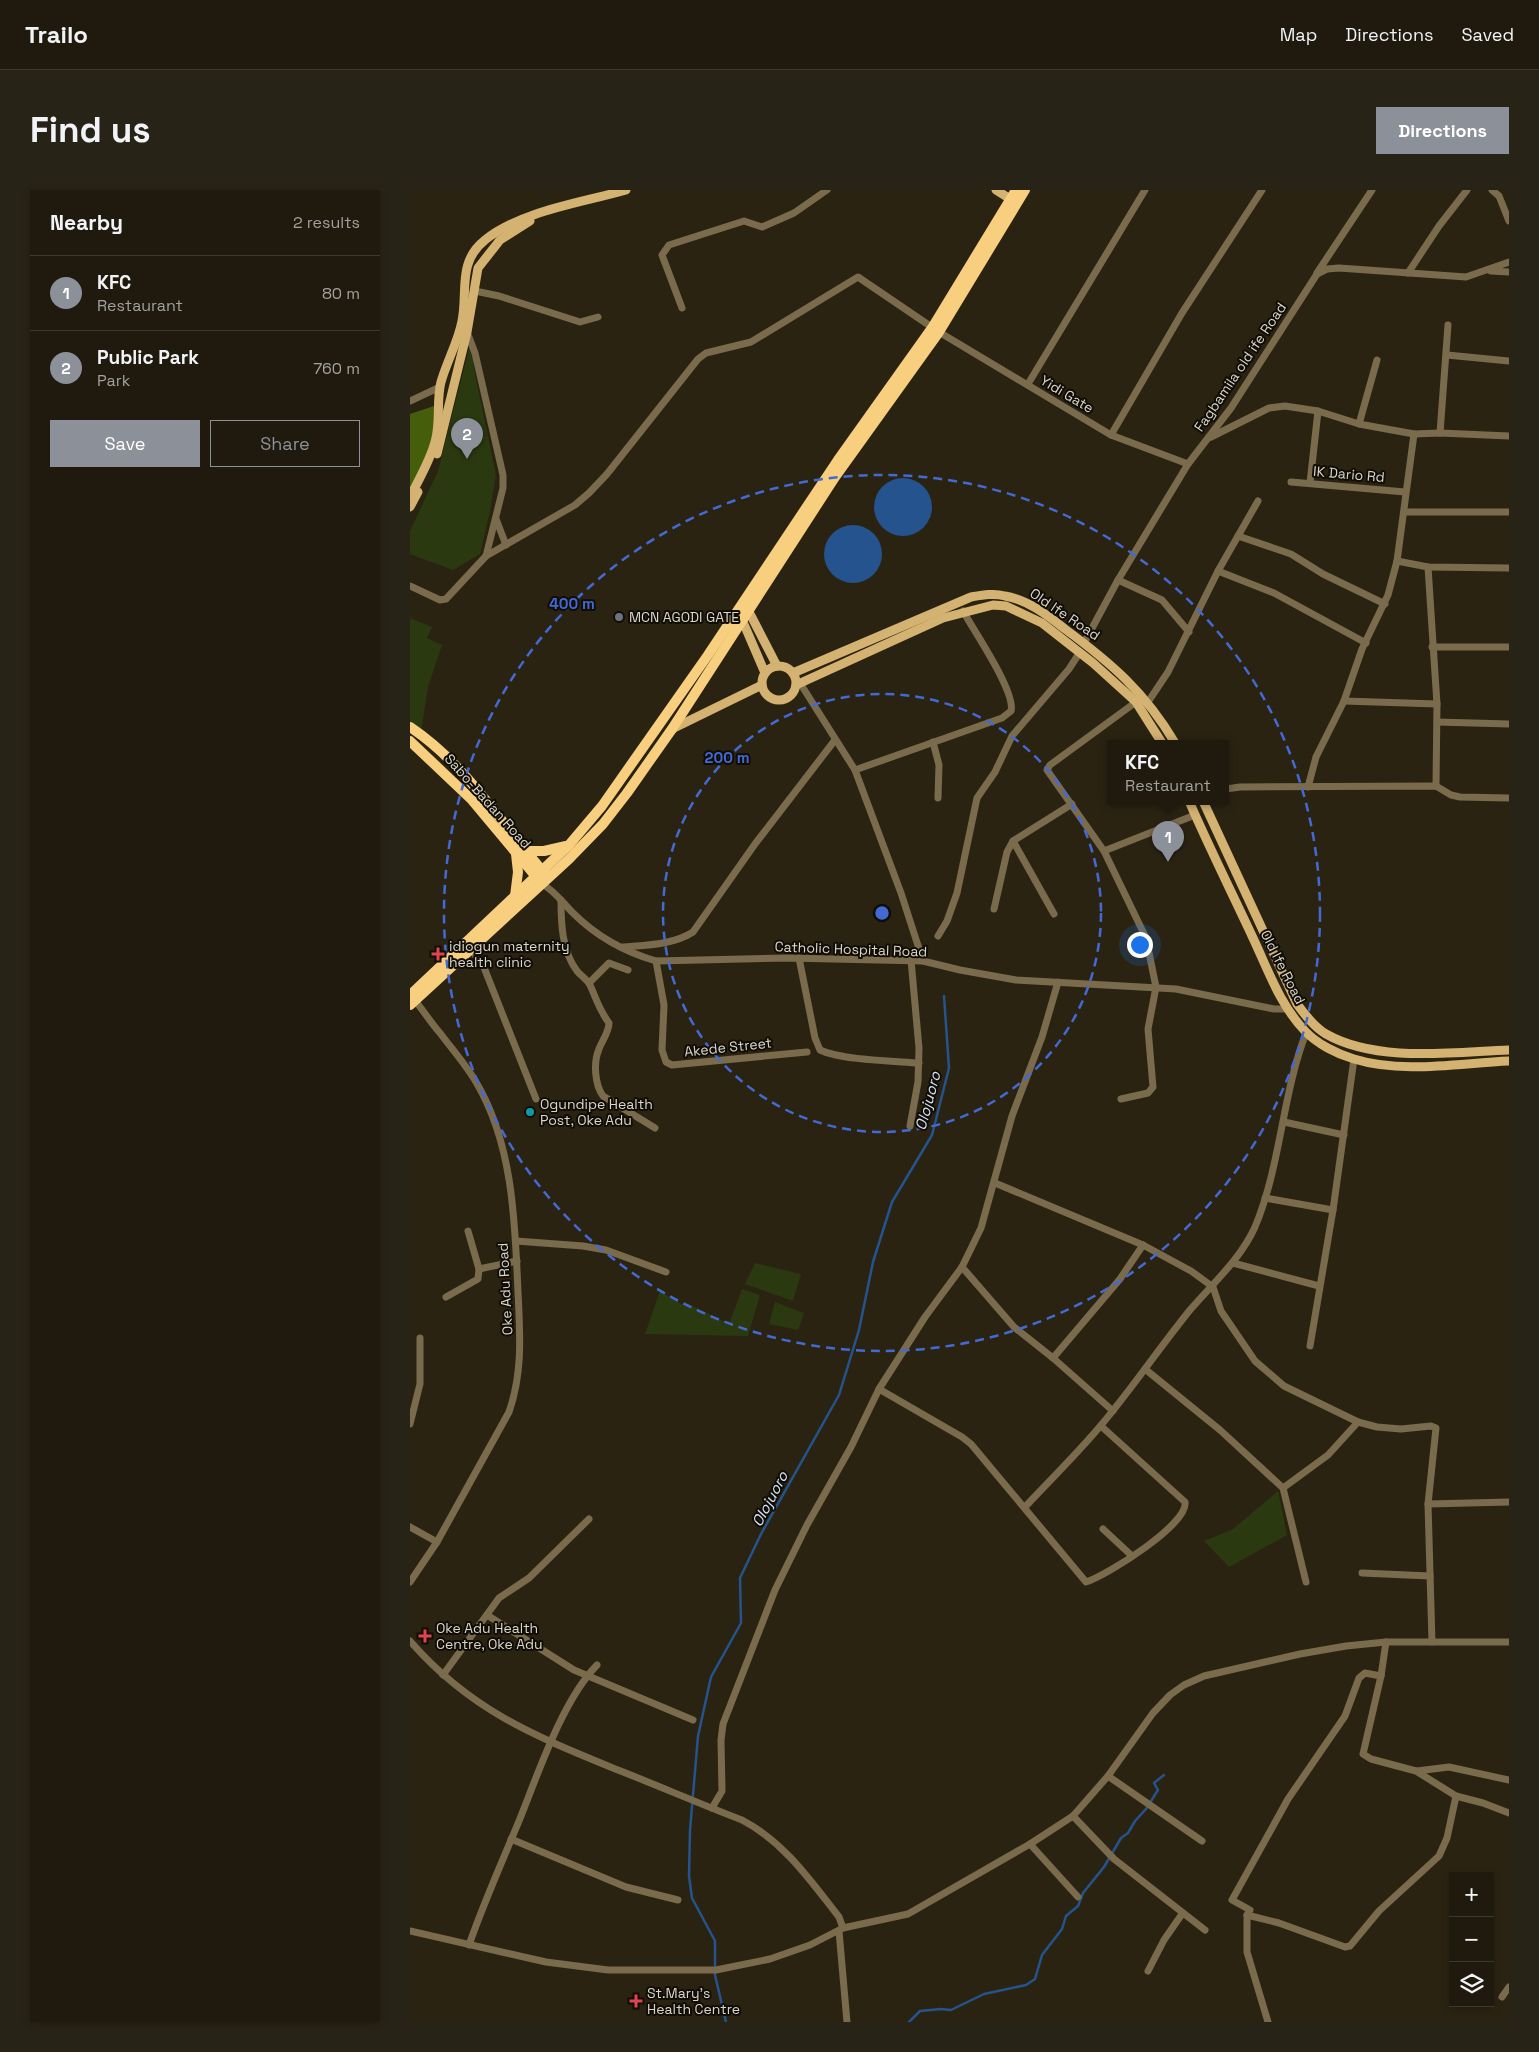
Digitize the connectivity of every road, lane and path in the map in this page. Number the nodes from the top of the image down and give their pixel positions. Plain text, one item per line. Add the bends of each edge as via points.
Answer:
1 (626, 190) edge
2 (827, 190) edge
3 (996, 190) edge
4 (1024, 190) edge
5 (1145, 190) edge
6 (1262, 190) edge
7 (1372, 190) edge
8 (1467, 190) edge
9 (1492, 190) edge
10 (1014, 197) edge
11 (545, 212) junction
12 (1509, 221) edge
13 (1509, 262) edge
14 (1488, 271) junction
15 (1509, 272) edge
16 (1408, 273) junction
17 (1316, 274) junction
18 (475, 291) junction
19 (682, 308) dead end
20 (598, 317) dead end
21 (1448, 325) dead end
22 (936, 330) junction
23 (468, 332) junction
24 (1447, 356) junction
25 (1376, 360) dead end
26 (1509, 360) edge
27 (1028, 384) junction
28 (440, 387) junction
29 (410, 401) edge
30 (1318, 411) junction
31 (1359, 424) junction
32 (1440, 433) junction
33 (1414, 434) junction
34 (1112, 435) junction
35 (1509, 436) edge
36 (1208, 438) junction
37 (1188, 464) junction
38 (1291, 482) dead end
39 (1310, 483) junction
40 (1405, 492) junction
41 (410, 497) edge
42 (1258, 500) dead end
43 (410, 507) edge
44 (1404, 512) junction
45 (1509, 512) edge
46 (496, 519) junction
47 (1238, 536) junction
48 (506, 545) junction
49 (486, 556) junction
50 (1397, 561) junction
51 (1428, 567) junction
52 (1509, 568) edge
53 (1218, 571) junction
54 (1118, 580) junction
55 (410, 586) edge
56 (1384, 604) junction
57 (746, 605) junction
58 (963, 611) junction
59 (739, 615) junction
60 (1189, 632) junction
61 (1084, 643) junction
62 (1366, 643) junction
63 (1509, 646) edge
64 (1432, 647) junction
65 (1080, 652) junction
66 (777, 666) junction
67 (765, 673) junction
68 (793, 673) junction
69 (798, 684) junction
70 (762, 685) junction
71 (1344, 701) junction
72 (1136, 702) junction
73 (1148, 702) junction
74 (1437, 704) junction
75 (1437, 722) junction
76 (1509, 724) edge
77 (410, 727) edge
78 (672, 729) junction
79 (835, 740) junction
80 (1160, 740) edge
81 (1173, 740) edge
82 (410, 741) edge
83 (933, 742) junction
84 (855, 770) junction
85 (1436, 786) junction
86 (1308, 787) junction
87 (1229, 789) edge
88 (938, 798) dead end
89 (1509, 798) edge
90 (1072, 804) junction
91 (1191, 805) edge
92 (1204, 805) edge
93 (1195, 815) junction
94 (1013, 841) junction
95 (569, 845) junction
96 (515, 846) junction
97 (527, 851) junction
98 (1104, 851) junction
99 (542, 877) junction
100 (515, 897) junction
101 (561, 900) junction
102 (994, 909) dead end
103 (1054, 914) dead end
104 (938, 936) dead end
105 (620, 947) junction
106 (472, 951) junction
107 (799, 958) junction
108 (911, 960) junction
109 (656, 961) junction
110 (923, 961) junction
111 (628, 970) dead end
112 (1058, 982) junction
113 (589, 983) junction
114 (1156, 987) junction
115 (411, 999) edge
116 (1288, 1010) junction
117 (1306, 1033) junction
118 (1509, 1050) edge
119 (807, 1052) dead end
120 (1354, 1059) junction
121 (1509, 1060) edge
122 (919, 1063) junction
123 (1121, 1099) dead end
124 (536, 1100) dead end
125 (1284, 1122) junction
126 (910, 1126) dead end
127 (655, 1128) dead end
128 (1344, 1136) junction
129 (996, 1182) junction
130 (1265, 1198) junction
131 (1334, 1210) junction
132 (468, 1231) dead end
133 (516, 1241) junction
134 (1143, 1245) junction
135 (517, 1261) junction
136 (1233, 1263) junction
137 (962, 1267) junction
138 (479, 1269) junction
139 (666, 1272) dead end
140 (1319, 1286) junction
141 (1213, 1287) junction
142 (446, 1297) dead end
143 (420, 1338) dead end
144 (1310, 1346) dead end
145 (1053, 1358) junction
146 (1145, 1370) junction
147 (879, 1388) junction
148 (1113, 1411) junction
149 (1358, 1422) junction
150 (410, 1424) edge
151 (1101, 1426) junction
152 (1283, 1488) junction
153 (1509, 1502) edge
154 (1428, 1504) junction
155 (1025, 1507) junction
156 (589, 1519) dead end
157 (410, 1526) edge
158 (1103, 1529) dead end
159 (437, 1542) junction
160 (1132, 1556) junction
161 (1362, 1573) dead end
162 (1430, 1576) junction
163 (410, 1582) edge
164 (1306, 1582) dead end
165 (487, 1615) junction
166 (410, 1641) edge
167 (1386, 1642) junction
168 (1432, 1642) junction
169 (1509, 1642) edge
170 (597, 1665) dead end
171 (443, 1675) junction
172 (586, 1676) junction
173 (1381, 1676) junction
174 (693, 1720) dead end
175 (551, 1742) junction
176 (1416, 1771) junction
177 (1108, 1776) junction
178 (1509, 1780) edge
179 (1456, 1796) junction
180 (712, 1808) junction
181 (1509, 1813) edge
182 (1074, 1816) junction
183 (511, 1840) junction
184 (1202, 1841) dead end
185 (1030, 1844) junction
186 (1078, 1897) dead end
187 (678, 1900) dead end
188 (1182, 1914) junction
189 (1247, 1915) junction
190 (841, 1930) junction
191 (1206, 1930) dead end
192 (410, 1931) edge
193 (469, 1945) junction
194 (1148, 1971) dead end
195 (1509, 1987) edge
196 (1502, 1997) dead end
197 (847, 2022) edge
198 (1268, 2022) edge

1 - 11 main road
2 - 19 street via 794,213 762,227 744,221 669,245 662,255
3 - 10 main road
4 - 10 highway
5 - 27 street
6 - 34 street via 1182,313
7 - 17 street, Fagbamila old ife Road
8 - 16 street
9 - 12 street via 1499,196
10 - 22 highway
11 - 18 main road via 508,234 491,249 478,268
11 - 28 main road via 504,227 483,241 471,258 465,274 463,319
13 - 14 street
14 - 15 street
14 - 16 street via 1466,277
16 - 17 street via 1327,268
17 - 36 street, Fagbamila old ife Road via 1240,394
18 - 20 street via 580,322
18 - 23 main road
21 - 24 street
22 - 27 street, Yidi Gate
22 - 48 street, Yidi Gate via 858,277 751,342 706,353 698,359 589,493 575,505
22 - 57 highway
23 - 43 main road via 452,388 442,443
23 - 46 street via 503,475
24 - 26 street
24 - 32 street
25 - 31 street
27 - 34 street, Yidi Gate
28 - 29 street
28 - 41 main road via 440,417 435,444
30 - 31 street
30 - 36 street via 1285,406 1269,408
30 - 39 street
31 - 33 street
32 - 33 street
32 - 35 street
33 - 40 street
34 - 37 street, Yidi Gate
36 - 37 street, Fagbamila old ife Road
37 - 54 street, Fagbamila old ife Road
38 - 39 street, IK Dario Rd
39 - 40 street, IK Dario Rd
40 - 44 street
42 - 47 street
44 - 45 street
44 - 50 street
46 - 48 street
46 - 49 street
47 - 53 street
47 - 56 street via 1290,554
48 - 49 street
49 - 55 street via 446,599 440,600
50 - 51 street
50 - 56 street
51 - 52 street
51 - 64 street
53 - 60 street
53 - 62 street via 1274,593
54 - 60 street via 1162,600
54 - 61 street, Fagbamila old ife Road
56 - 62 street
57 - 59 highway
57 - 66 main road
58 - 65 main road, Old Ife Road via 993,605 1016,609 1042,623
58 - 69 main road, Old Ife Road
58 - 83 street via 1002,678 1013,705 1002,718
59 - 67 main road
59 - 78 highway
59 - 95 highway via 602,806
60 - 73 street
61 - 68 main road, Old Ife Road via 1030,604 992,594 963,600
61 - 73 main road, Old Ife Road via 1102,656
62 - 71 street
63 - 64 street
64 - 74 street
65 - 72 main road, Old Ife Road
65 - 104 street via 1012,736 995,772 977,798 957,893 947,922
66 - 67 main road
66 - 68 main road via 786,667
67 - 70 main road
68 - 69 main road
69 - 70 main road, Old Ife Road via 789,697 777,700 768,697
69 - 79 street
70 - 78 main road
71 - 74 street
71 - 86 street via 1316,757
72 - 80 main road, Old Ife Road
72 - 90 street via 1050,765 1047,770 1049,776
73 - 81 main road, Old Ife Road
74 - 75 street
75 - 76 street
75 - 85 street
77 - 96 highway, Sabo-Badan Road via 433,745 490,804
78 - 99 highway via 603,824
79 - 84 street
79 - 105 street via 692,932 660,943
82 - 96 highway, Sabo-Badan Road
83 - 84 street
83 - 88 street via 939,765
84 - 110 street via 902,893
85 - 86 street
85 - 89 street via 1460,797
86 - 87 street
90 - 94 street
90 - 98 street
91 - 93 main road, Old Ife Road
92 - 118 main road, Old Ife Road via 1297,1004 1314,1025 1336,1039 1376,1051
93 - 98 street
93 - 116 main road, Old Ife Road
94 - 102 street via 1007,852
94 - 103 street
95 - 97 highway via 552,850
95 - 99 highway
96 - 97 highway, Sabo-Badan Road
96 - 99 highway, Sabo-Badan Road
96 - 100 highway via 518,872
97 - 99 highway, Sabo-Badan Road
98 - 114 street via 1144,931
99 - 100 highway
99 - 101 street, Catholic Hospital Road
99 - 106 highway
100 - 115 highway
101 - 105 street, Catholic Hospital Road via 587,926
101 - 113 street via 564,941 577,971
105 - 109 street, Catholic Hospital Road
106 - 115 highway
106 - 124 street via 483,965
107 - 108 street, Catholic Hospital Road
107 - 109 street, Catholic Hospital Road
107 - 122 street via 820,1050
108 - 110 street, Catholic Hospital Road
108 - 122 street
109 - 119 street, Akede Street via 664,1006 662,1050 666,1062 672,1065
110 - 112 street, Catholic Hospital Road via 993,977
111 - 113 street via 609,963
112 - 114 street, Catholic Hospital Road
112 - 129 street via 1042,1037 1012,1116
113 - 127 street via 609,1026 597,1052 596,1081 599,1090
114 - 116 street, Catholic Hospital Road
114 - 123 street via 1148,1029 1154,1087 1148,1093
115 - 133 street, Oke Adu Road via 468,1069 485,1099 507,1169
116 - 117 main road, Old Ife Road
117 - 120 main road, Old Ife Road
117 - 125 street via 1297,1056
120 - 121 main road, Old Ife Road via 1393,1066
120 - 128 street
122 - 126 street
125 - 128 street
125 - 130 street
128 - 131 street
129 - 134 street
129 - 137 street via 981,1228
130 - 131 street
130 - 136 street via 1255,1226
131 - 140 street
132 - 138 street
133 - 135 street, Oke Adu Road
133 - 139 street via 606,1250
134 - 141 street
134 - 145 street via 1120,1279
135 - 138 street
135 - 159 street, Oke Adu Road via 521,1356 515,1395 498,1434
136 - 140 street
136 - 141 street
137 - 145 street via 1003,1316
137 - 147 street
138 - 142 street via 478,1278
140 - 144 street
141 - 146 street via 1190,1311
141 - 149 street via 1221,1311 1255,1361 1270,1376
143 - 150 street via 420,1384
145 - 148 street
146 - 148 street
146 - 152 street via 1220,1430
147 - 155 street via 962,1437
147 - 180 street via 775,1590 723,1724 722,1791
148 - 151 street
149 - 152 street via 1328,1455
149 - 154 street via 1388,1429 1436,1428
151 - 155 street
151 - 160 street via 1185,1502 1183,1514 1167,1531
152 - 164 street
153 - 154 street
154 - 162 street
155 - 160 street via 1086,1582
156 - 165 street via 529,1578 500,1598
157 - 159 street
158 - 160 street
159 - 163 street, Oke Adu Road
161 - 162 street
162 - 168 street
165 - 171 street
165 - 172 street
166 - 171 street
167 - 168 street
167 - 173 street
167 - 177 street via 1300,1654 1204,1676 1184,1685 1152,1713
168 - 169 street
170 - 172 street
171 - 175 street via 494,1714
172 - 174 street
172 - 175 street
173 - 176 street via 1363,1754
173 - 189 street via 1366,1673 1359,1678 1345,1716 1262,1842 1232,1900 1248,1907
175 - 180 street
175 - 183 street
176 - 178 street via 1448,1767
176 - 179 street
177 - 182 street
177 - 184 street
179 - 181 street
179 - 189 street via 1447,1838 1438,1856 1379,1911 1350,1946 1344,1947
180 - 190 street via 742,1820 774,1840 793,1858 839,1917
182 - 185 street
182 - 188 street via 1106,1852
183 - 187 street via 626,1887
183 - 193 street
185 - 186 street
185 - 190 street via 908,1914
188 - 191 street
188 - 194 street
189 - 198 street via 1246,1952
190 - 193 street via 793,1952 716,1970 580,1967
190 - 197 street
192 - 193 street
195 - 196 street

